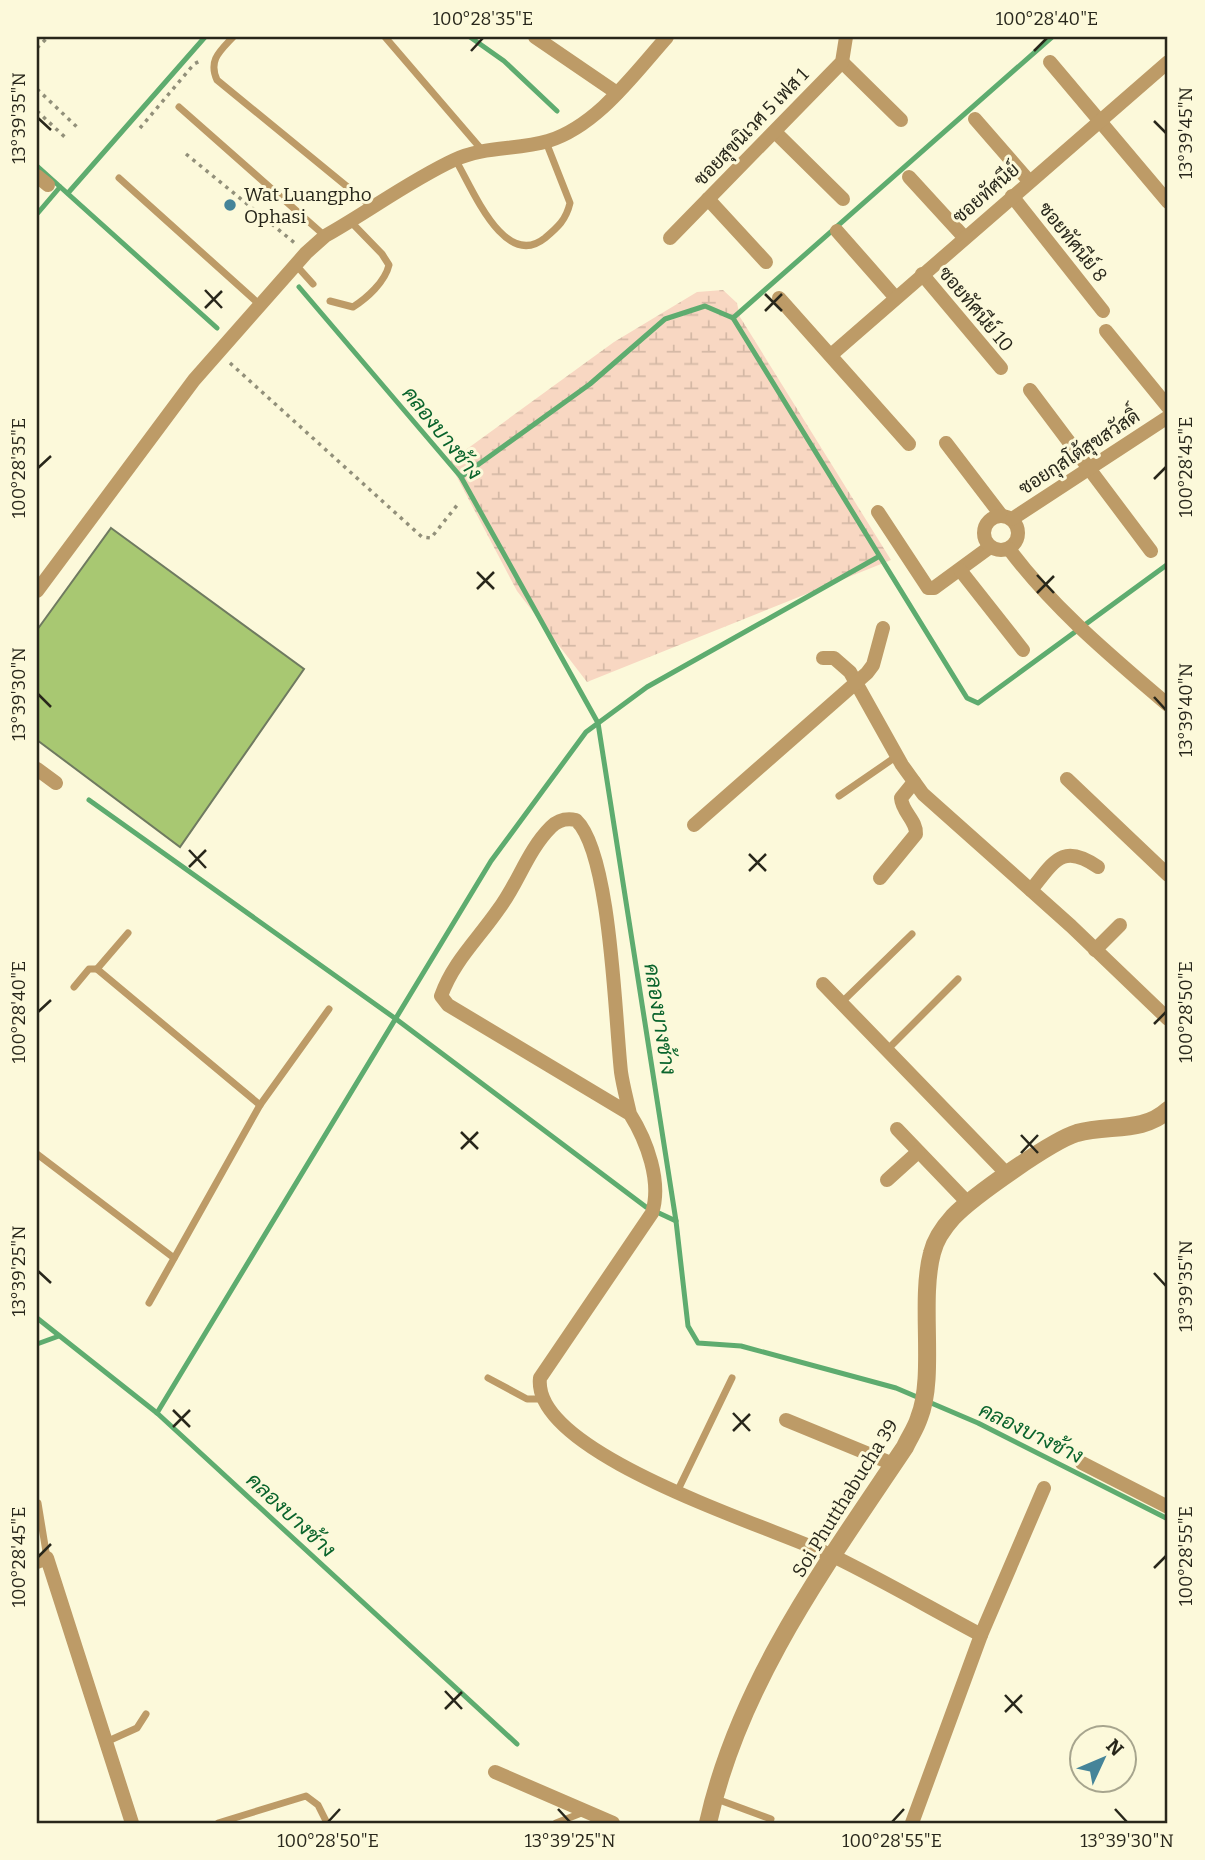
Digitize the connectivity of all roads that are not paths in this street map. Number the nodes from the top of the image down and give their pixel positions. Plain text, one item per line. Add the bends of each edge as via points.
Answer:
1 (233, 37) edge
2 (385, 37) edge
3 (535, 37) edge
4 (667, 37) edge
5 (846, 37) edge
6 (842, 62) junction
7 (1050, 62) dead end
8 (1168, 62) edge
9 (617, 93) junction
10 (179, 107) dead end
11 (975, 119) dead end
12 (901, 120) dead end
13 (1098, 120) junction
14 (775, 132) junction
15 (546, 142) junction
16 (482, 150) junction
17 (455, 159) junction
18 (909, 177) dead end
19 (119, 178) dead end
20 (1029, 181) junction
21 (1012, 197) junction
22 (708, 199) junction
23 (843, 199) dead end
24 (1168, 202) edge
25 (374, 208) junction
26 (351, 222) junction
27 (837, 231) dead end
28 (325, 236) junction
29 (964, 237) junction
30 (670, 238) dead end
31 (766, 262) dead end
32 (295, 264) junction
33 (922, 274) junction
34 (313, 284) dead end
35 (895, 296) junction
36 (779, 298) dead end
37 (330, 301) dead end
38 (259, 304) junction
39 (1103, 311) dead end
40 (1106, 331) dead end
41 (831, 355) junction
42 (1001, 368) dead end
43 (1030, 390) dead end
44 (1168, 407) edge
45 (1168, 416) edge
46 (946, 443) dead end
47 (909, 444) dead end
48 (1090, 471) junction
49 (878, 512) dead end
50 (1006, 517) junction
51 (990, 547) junction
52 (1009, 549) junction
53 (1151, 551) dead end
54 (960, 570) junction
55 (37, 591) edge
56 (883, 628) dead end
57 (1023, 650) dead end
58 (823, 658) dead end
59 (856, 683) junction
60 (1168, 705) edge
61 (897, 756) junction
62 (37, 769) edge
63 (1067, 779) dead end
64 (914, 782) junction
65 (56, 783) dead end
66 (839, 796) dead end
67 (694, 825) dead end
68 (1098, 867) dead end
69 (1168, 875) edge
70 (880, 878) dead end
71 (1031, 890) junction
72 (1120, 925) dead end
73 (128, 933) dead end
74 (912, 934) dead end
75 (1095, 950) junction
76 (97, 969) junction
77 (958, 979) dead end
78 (823, 984) dead end
79 (74, 986) dead end
80 (841, 1003) junction
81 (329, 1009) dead end
82 (1168, 1019) edge
83 (887, 1050) junction
84 (260, 1105) junction
85 (1168, 1110) edge
86 (630, 1114) junction
87 (897, 1129) dead end
88 (918, 1152) junction
89 (37, 1154) edge
90 (1009, 1175) junction
91 (887, 1180) dead end
92 (969, 1204) junction
93 (174, 1258) junction
94 (149, 1303) dead end
95 (488, 1378) dead end
96 (732, 1378) dead end
97 (542, 1399) junction
98 (786, 1420) dead end
99 (1082, 1463) dead end
100 (893, 1464) junction
101 (1044, 1488) dead end
102 (677, 1492) junction
103 (38, 1503) edge
104 (1168, 1507) edge
105 (833, 1556) junction
106 (42, 1560) edge
107 (981, 1635) junction
108 (146, 1714) dead end
109 (106, 1742) junction
110 (495, 1772) dead end
111 (713, 1798) junction
112 (586, 1812) junction
113 (771, 1819) dead end
114 (135, 1821) edge
115 (218, 1823) edge
116 (327, 1823) edge
117 (556, 1823) edge
118 (613, 1823) edge
119 (708, 1823) edge
120 (912, 1823) edge

1 - 25 lane via 214,58 218,80
2 - 16 lane
3 - 9 street
4 - 9 street
5 - 6 street
6 - 12 street
6 - 14 street, ซอยสุขนิเวศ 5 เฟส 1
7 - 13 street
8 - 13 street, ซอยทัศนีย์
9 - 15 street via 583,123
10 - 28 lane
11 - 20 street
13 - 20 street, ซอยทัศนีย์
13 - 24 street
14 - 22 street, ซอยสุขนิเวศ 5 เฟส 1
14 - 23 street
15 - 16 street
15 - 17 lane via 570,203 562,224 536,245 510,243 497,230
16 - 17 street
17 - 25 street
18 - 29 street
19 - 38 lane
20 - 21 street, ซอยทัศนีย์
21 - 29 street, ซอยทัศนีย์
21 - 39 street, ซอยทัศนีย์ 8
22 - 30 street, ซอยสุขนิเวศ 5 เฟส 1
22 - 31 street
25 - 26 street
26 - 28 street
26 - 37 lane via 382,254 389,265 387,274 353,307
27 - 35 street
28 - 32 street
29 - 33 street, ซอยทัศนีย์
32 - 34 lane
32 - 38 street
33 - 35 street, ซอยทัศนีย์
33 - 42 street, ซอยทัศนีย์ 10
35 - 41 street, ซอยทัศนีย์
36 - 41 street
38 - 55 street via 194,380
40 - 44 street
41 - 47 street
43 - 48 street
45 - 48 street, ซอยกุสโต้สุขสวัสดิ์
46 - 50 street
48 - 50 street, ซอยกุสโต้สุขสวัสดิ์
48 - 53 street
49 - 54 street via 928,588
50 - 51 street, ซอยกุสโต้สุขสวัสดิ์ via 988,521 986,541
50 - 52 street, ซอยกุสโต้สุขสวัสดิ์ via 1019,535
51 - 52 street
51 - 54 street
52 - 60 street via 1060,609
54 - 57 street
56 - 59 street via 873,665
58 - 59 street via 840,661
59 - 61 street
59 - 67 street
61 - 64 street
61 - 66 lane
62 - 65 street
63 - 69 street
64 - 70 street via 901,799 916,834
64 - 71 street
68 - 71 street via 1070,853
71 - 75 street
72 - 75 street
73 - 76 lane
74 - 80 lane
75 - 82 street
76 - 79 lane via 89,969
76 - 84 lane
77 - 83 lane
78 - 80 street
80 - 83 street
81 - 84 lane
83 - 90 street
84 - 93 lane
85 - 90 street, Soi Phutthabucha 39 via 1148,1124 1076,1133
86 - 86 street via 603,898 588,836 576,820 566,818 552,825 528,856 500,909 453,968 442,996 448,1005
86 - 97 street via 640,1130 656,1185 654,1206 540,1378
87 - 88 street
88 - 91 street
88 - 92 street
89 - 93 lane
90 - 92 street, Soi Phutthabucha 39
92 - 100 street, Soi Phutthabucha 39 via 941,1231 932,1254 920,1417
93 - 94 lane
95 - 97 lane via 527,1399
96 - 102 lane
97 - 102 street via 556,1421 615,1463
98 - 100 street
99 - 104 street
100 - 105 street, Soi Phutthabucha 39
101 - 107 street
102 - 105 street
103 - 106 lane
105 - 107 street
105 - 111 street, Soi Phutthabucha 39 via 745,1706
106 - 109 street
107 - 120 street
108 - 109 lane via 137,1728
109 - 114 street
110 - 112 street
111 - 113 lane
111 - 119 street, Soi Phutthabucha 39
112 - 117 lane
112 - 118 street
115 - 116 lane via 306,1796 318,1805

